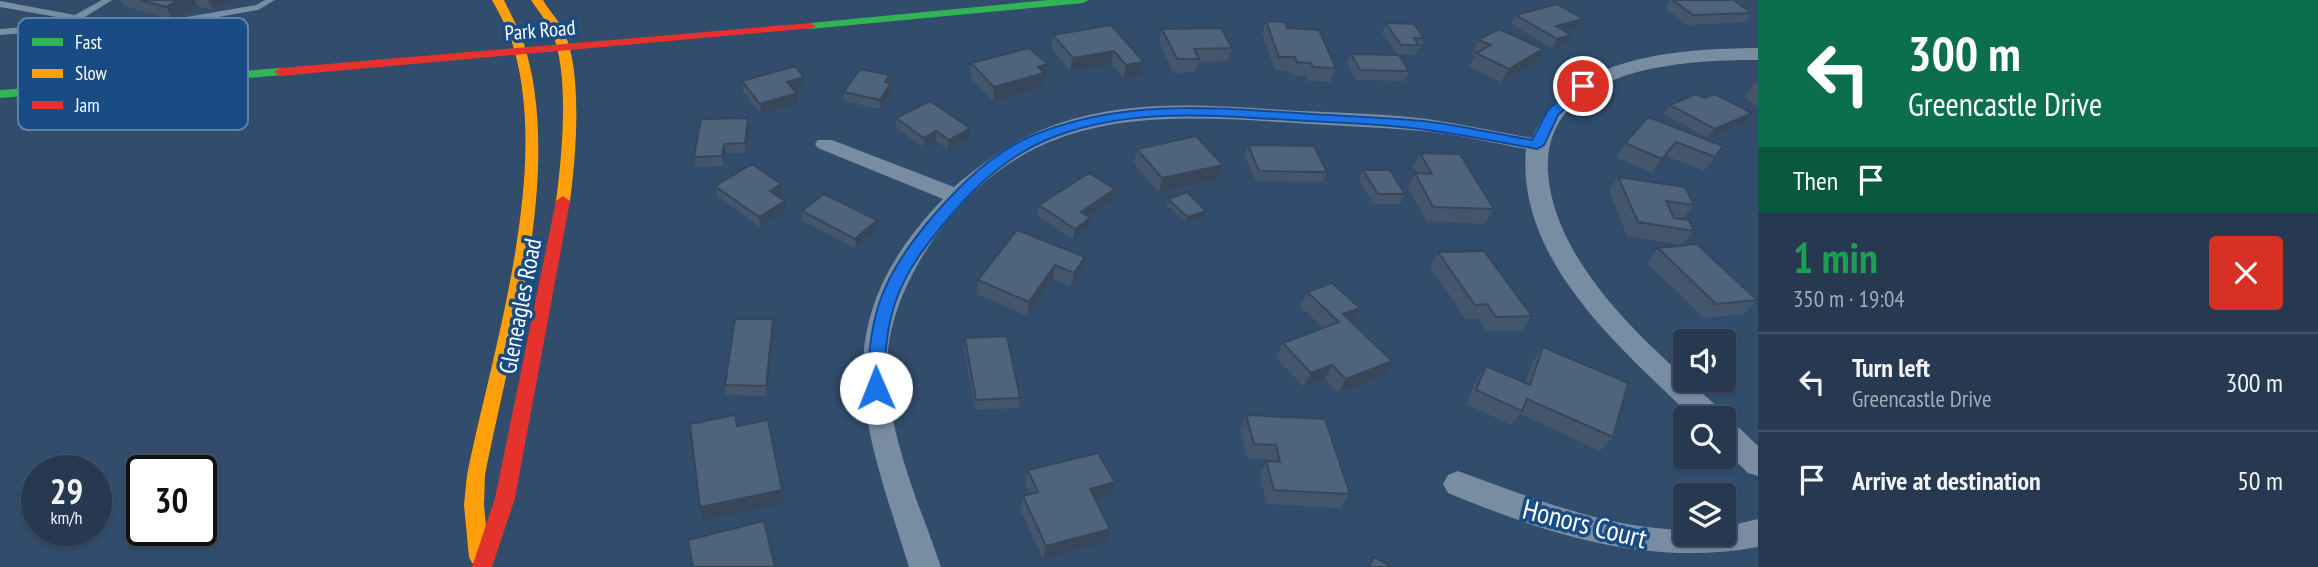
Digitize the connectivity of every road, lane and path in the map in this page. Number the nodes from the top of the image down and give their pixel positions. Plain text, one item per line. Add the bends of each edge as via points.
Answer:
1 (108, 0) edge
2 (271, 0) edge
3 (498, 0) edge
4 (537, 0) edge
5 (1083, 0) edge
6 (0, 4) edge
7 (76, 17) junction
8 (83, 18) edge
9 (196, 18) edge
10 (18, 31) edge
11 (535, 32) junction
12 (0, 33) edge
13 (563, 50) junction
14 (521, 53) junction
15 (1758, 54) edge
16 (248, 74) edge
17 (18, 93) edge
18 (0, 94) edge
19 (825, 144) dead end
20 (1537, 145) junction
21 (958, 197) junction
22 (1699, 406) edge
23 (1736, 443) edge
24 (1758, 464) edge
25 (1458, 484) dead end
26 (1758, 533) edge
27 (481, 567) edge
28 (925, 567) edge

1 - 7 lane
2 - 9 lane via 258,7
3 - 11 main road
4 - 11 main road
5 - 13 main road, Park Road
6 - 7 lane
7 - 8 lane
10 - 12 lane
11 - 13 main road, Gleneagles Road
11 - 14 main road, Gleneagles Road
13 - 14 main road, Park Road
13 - 27 main road, Gleneagles Road via 569,130 564,197 505,498
14 - 16 main road, Park Road
14 - 27 main road, Gleneagles Road via 531,99 526,210 513,303 474,496
15 - 20 street via 1673,58 1608,74 1569,96 1552,113
17 - 18 main road, Park Road
19 - 21 street
20 - 21 street via 1425,125 1233,111 1148,111 1086,122 1041,137 1011,153
20 - 22 street via 1538,194 1560,249 1606,314
21 - 28 street via 918,244 897,278 885,303 874,366 880,425
23 - 24 street
25 - 26 street, Honors Court via 1529,513 1636,539 1690,542

